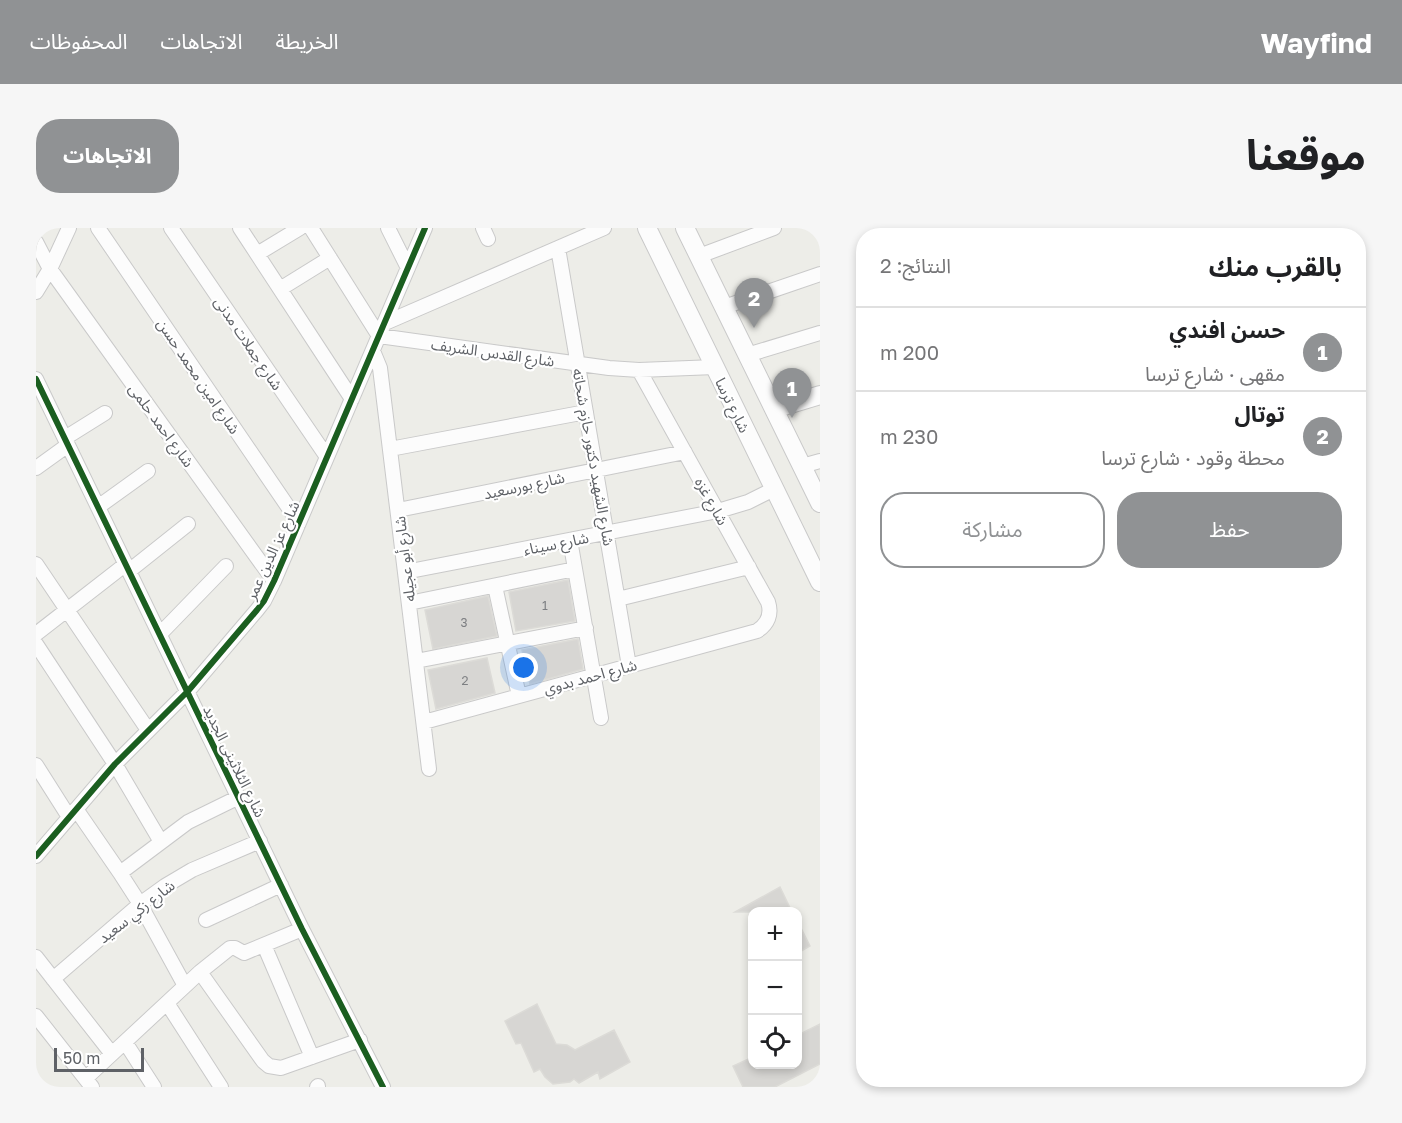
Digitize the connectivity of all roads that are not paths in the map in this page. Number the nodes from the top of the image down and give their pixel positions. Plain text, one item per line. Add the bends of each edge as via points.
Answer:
1 (69, 228) edge
2 (98, 228) edge
3 (171, 228) edge
4 (240, 228) edge
5 (300, 228) edge
6 (310, 228) edge
7 (388, 228) edge
8 (425, 228) edge
9 (604, 228) edge
10 (647, 228) edge
11 (685, 228) edge
12 (774, 228) edge
13 (36, 242) edge
14 (558, 248) junction
15 (258, 254) junction
16 (699, 256) junction
17 (330, 258) junction
18 (408, 268) junction
19 (50, 269) junction
20 (820, 274) edge
21 (280, 289) junction
22 (36, 292) edge
23 (724, 307) junction
24 (385, 323) junction
25 (820, 333) edge
26 (379, 336) junction
27 (373, 351) junction
28 (747, 355) junction
29 (578, 364) junction
30 (715, 367) junction
31 (639, 370) junction
32 (36, 379) edge
33 (820, 395) edge
34 (352, 399) junction
35 (774, 410) junction
36 (586, 412) junction
37 (105, 413) dead end
38 (66, 442) junction
39 (390, 449) junction
40 (685, 452) junction
41 (327, 457) junction
42 (820, 461) edge
43 (802, 466) junction
44 (36, 468) edge
45 (596, 470) junction
46 (148, 471) dead end
47 (774, 489) junction
48 (820, 503) edge
49 (98, 507) junction
50 (398, 510) junction
51 (718, 512) junction
52 (299, 523) junction
53 (188, 524) dead end
54 (606, 533) junction
55 (570, 540) junction
56 (36, 564) edge
57 (226, 566) dead end
58 (128, 567) junction
59 (749, 567) junction
60 (575, 569) junction
61 (405, 572) junction
62 (274, 581) junction
63 (820, 582) edge
64 (495, 585) junction
65 (618, 599) junction
66 (409, 603) junction
67 (67, 610) junction
68 (586, 628) junction
69 (757, 631) joint
70 (36, 634) edge
71 (160, 634) junction
72 (36, 644) edge
73 (508, 644) junction
74 (416, 661) junction
75 (629, 666) junction
76 (594, 675) junction
77 (188, 692) junction
78 (519, 696) junction
79 (602, 718) dead end
80 (424, 722) junction
81 (148, 730) junction
82 (115, 764) junction
83 (36, 765) edge
84 (429, 769) dead end
85 (239, 797) junction
86 (72, 813) junction
87 (260, 841) junction
88 (161, 842) junction
89 (36, 856) edge
90 (120, 873) junction
91 (282, 885) junction
92 (140, 904) junction
93 (206, 920) dead end
94 (302, 929) junction
95 (264, 945) junction
96 (36, 957) edge
97 (200, 972) junction
98 (53, 979) junction
99 (185, 986) junction
100 (167, 1003) junction
101 (36, 1017) edge
102 (360, 1040) junction
103 (125, 1042) junction
104 (112, 1054) junction
105 (312, 1057) junction
106 (89, 1083) edge
107 (154, 1087) edge
108 (221, 1087) edge
109 (383, 1087) edge

1 - 19 street
2 - 52 street, شارع امين محمد حسن
3 - 41 street, شارع جملات مدنى
4 - 15 street
5 - 15 street
6 - 17 street
7 - 18 street
8 - 18 street, شارع عز الدين عمر
9 - 14 street
10 - 30 main road, شارع ترسا
11 - 16 main road
12 - 16 street
13 - 19 street, شارع احمد حلمى
14 - 24 street
14 - 29 street, شارع الشهيد دكتور حازم شحاته
15 - 21 street
16 - 23 main road
17 - 21 street
17 - 26 street
18 - 24 street, شارع عز الدين عمر
19 - 22 street
19 - 62 street, شارع احمد حلمى
20 - 23 street
21 - 34 street
23 - 28 main road
24 - 26 street, شارع عز الدين عمر
25 - 28 street
26 - 27 street, شارع عز الدين عمر
26 - 29 street, شارع القدس الشريف
27 - 34 street, شارع عز الدين عمر
27 - 39 street, شارع أبو عجيله via 380,368
28 - 35 main road
29 - 31 street, شارع القدس الشريف
29 - 36 street, شارع الشهيد دكتور حازم شحاته
30 - 31 street, شارع القدس الشريف
30 - 47 main road, شارع ترسا
31 - 40 street, شارع غزه
32 - 38 street, شارع الثلاثينى الجديد
33 - 35 main road
34 - 41 street, شارع عز الدين عمر
35 - 43 main road
36 - 39 street
36 - 45 street, شارع الشهيد دكتور حازم شحاته
37 - 38 street
38 - 44 street
38 - 49 street, شارع الثلاثينى الجديد
39 - 50 street, شارع أبو عجيله
40 - 45 street, شارع بورسعيد
40 - 51 street, شارع غزه
41 - 52 street, شارع عز الدين عمر
42 - 43 street
43 - 48 main road
45 - 50 street, شارع بورسعيد
45 - 54 street, شارع الشهيد دكتور حازم شحاته
46 - 49 street
47 - 51 street, شارع سيناء
47 - 63 main road, شارع ترسا
49 - 58 street, شارع الثلاثينى الجديد
50 - 61 street, شارع أبو عجيله
51 - 54 street, شارع سيناء
51 - 59 street, شارع غزه
52 - 62 street, شارع عز الدين عمر
53 - 58 street
54 - 55 street, شارع سيناء
54 - 65 street, شارع الشهيد دكتور حازم شحاته
55 - 60 street
55 - 61 street, شارع سيناء
56 - 67 street
57 - 71 street
58 - 67 street
58 - 71 street, شارع الثلاثينى الجديد
59 - 65 street
59 - 69 street, شارع غزه via 770,606 768,621
60 - 64 street
60 - 68 street
61 - 66 street, شارع أبو عجيله
62 - 77 street, شارع عز الدين عمر via 264,601
64 - 66 street
64 - 73 street
65 - 75 street, شارع الشهيد دكتور حازم شحاته
66 - 74 street, شارع أبو عجيله
67 - 70 street
67 - 81 street
68 - 73 street
68 - 76 street
69 - 75 street, شارع احمد بدوي
71 - 77 street, شارع الثلاثينى الجديد
72 - 82 street
73 - 74 street
73 - 78 street
74 - 80 street, شارع أبو عجيله
75 - 76 street, شارع احمد بدوي
76 - 78 street, شارع احمد بدوي
76 - 79 street
77 - 81 street, شارع عز الدين عمر
77 - 85 street, شارع الثلاثينى الجديد
78 - 80 street, شارع احمد بدوي
80 - 84 street, شارع أبو عجيله
81 - 82 street, شارع عز الدين عمر
82 - 86 street, شارع عز الدين عمر
82 - 88 street
83 - 86 street
85 - 87 street, شارع الثلاثينى الجديد
85 - 88 street via 188,822
86 - 89 street, شارع عز الدين عمر
86 - 90 street
87 - 91 street, شارع الثلاثينى الجديد
87 - 92 street, شارع زكي سعيد via 192,870
88 - 90 street
90 - 92 street
91 - 93 street
91 - 94 street, شارع الثلاثينى الجديد
92 - 98 street, شارع زكي سعيد
92 - 99 street
94 - 95 street
94 - 102 street, شارع الثلاثينى الجديد
95 - 97 street via 244,953 230,948
95 - 105 street
96 - 98 street
97 - 99 street
97 - 105 street via 266,1064 281,1068
98 - 104 street
99 - 100 street
100 - 103 street
100 - 108 street
101 - 106 street
102 - 105 street
102 - 109 street, شارع الثلاثينى الجديد
103 - 104 street
103 - 107 street
104 - 106 street

